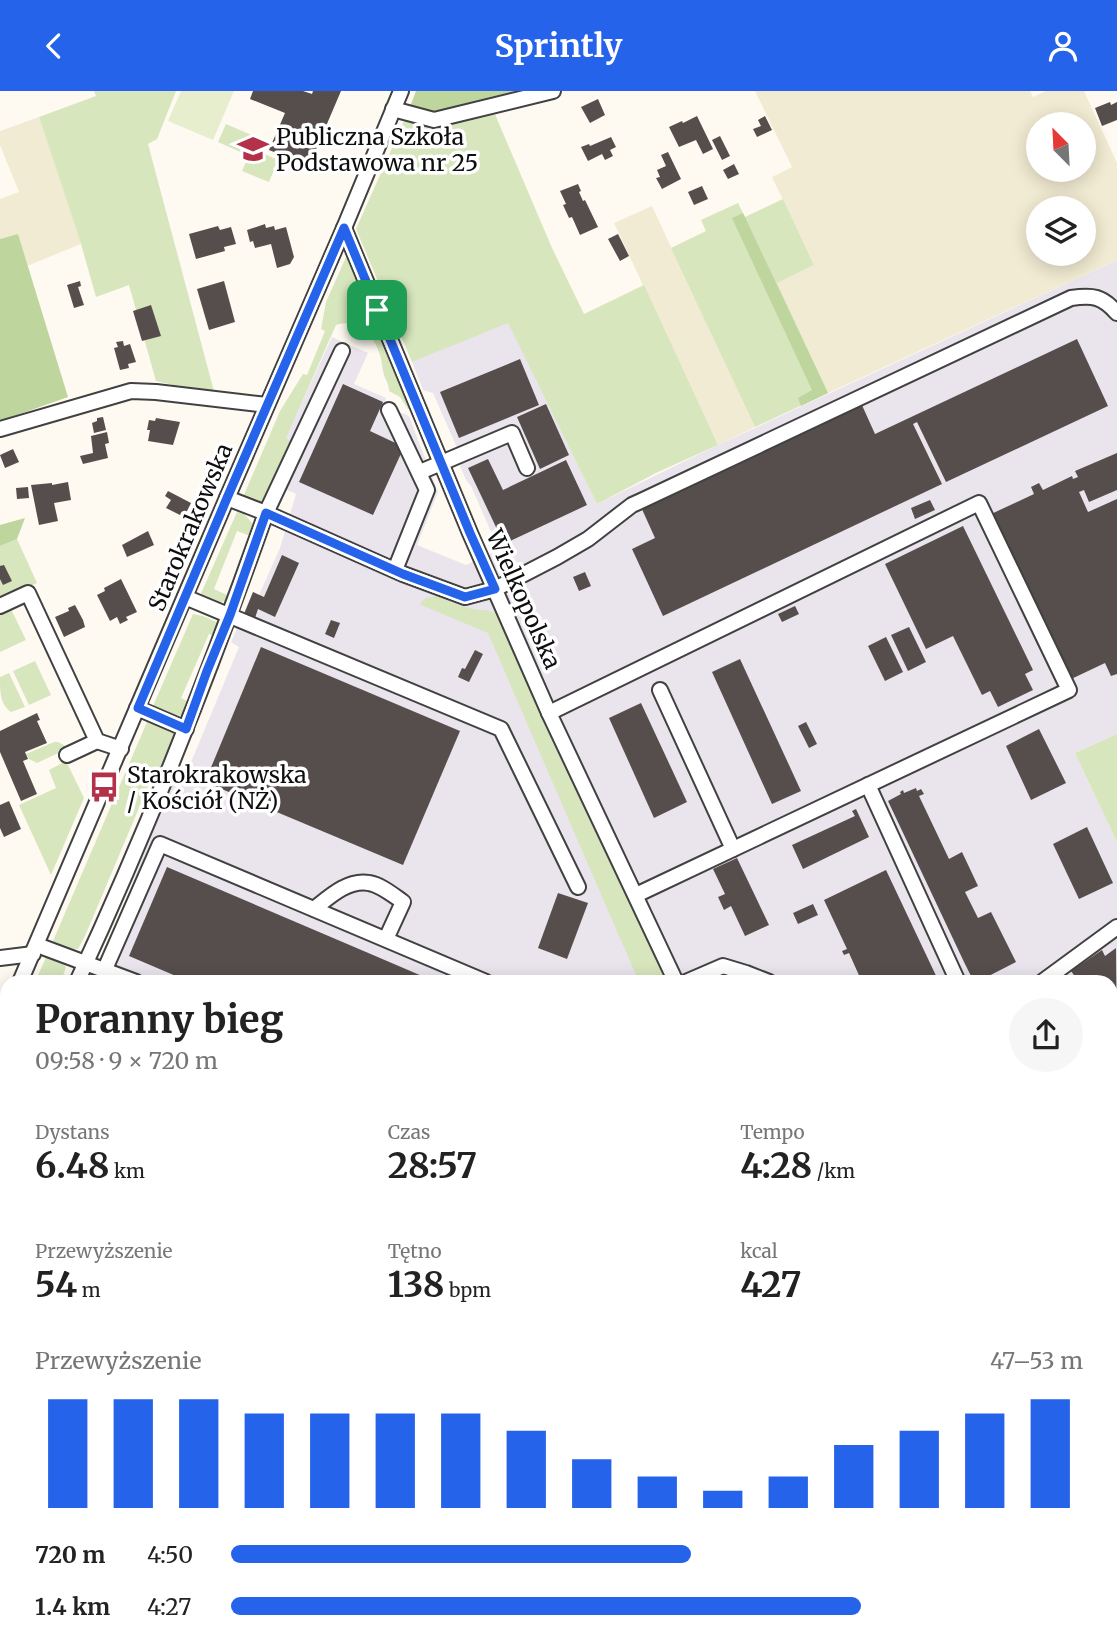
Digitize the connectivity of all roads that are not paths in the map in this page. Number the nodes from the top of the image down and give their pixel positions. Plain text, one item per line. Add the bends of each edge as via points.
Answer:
1 (401, 91) edge
2 (554, 91) edge
3 (393, 109) junction
4 (344, 228) junction
5 (1117, 313) edge
6 (342, 351) dead end
7 (267, 405) junction
8 (390, 410) dead end
9 (0, 429) edge
10 (441, 463) junction
11 (527, 468) dead end
12 (420, 472) junction
13 (227, 498) junction
14 (266, 513) junction
15 (395, 570) junction
16 (495, 589) junction
17 (185, 597) junction
18 (0, 606) edge
19 (230, 615) junction
20 (660, 690) dead end
21 (138, 708) junction
22 (549, 713) junction
23 (186, 729) junction
24 (97, 741) junction
25 (121, 749) junction
26 (67, 755) dead end
27 (868, 785) junction
28 (733, 849) junction
29 (579, 887) dead end
30 (636, 895) junction
31 (314, 909) junction
32 (1117, 927) edge
33 (386, 939) junction
34 (35, 949) junction
35 (0, 958) edge
36 (86, 963) junction
37 (105, 969) junction
38 (23, 975) edge
39 (80, 975) edge
40 (119, 975) edge
41 (470, 975) edge
42 (673, 975) edge
43 (702, 975) edge
44 (751, 975) edge
45 (955, 975) edge
46 (1052, 975) edge

1 - 3 street, Starokrakowska
2 - 3 street via 434,120
3 - 4 street, Starokrakowska
4 - 7 street, Starokrakowska
4 - 10 street, Wielkopolska
5 - 16 street via 1097,297 1071,298 643,500 569,550
6 - 14 street
7 - 9 street via 131,391
7 - 13 street, Starokrakowska
8 - 12 street
10 - 11 street via 512,433
10 - 12 street
10 - 16 street, Wielkopolska
12 - 15 street via 427,490
13 - 14 street
13 - 17 street, Starokrakowska
14 - 15 street
14 - 19 street
15 - 16 street via 465,597
16 - 22 street, Wielkopolska
17 - 19 street
17 - 21 street, Starokrakowska
18 - 24 street via 28,593
19 - 23 street
19 - 29 street via 501,729
20 - 28 street
21 - 23 street
21 - 25 street, Starokrakowska
22 - 27 street via 979,503 1069,690
22 - 30 street, Wielkopolska
23 - 36 street
24 - 25 street
24 - 26 street
25 - 34 street, Starokrakowska
27 - 28 street
27 - 45 street
28 - 30 street
30 - 42 street, Wielkopolska
31 - 33 street
31 - 33 street via 349,885 368,883 383,889 403,902
31 - 37 street via 160,843
32 - 46 street
33 - 41 street
34 - 35 street
34 - 36 street
34 - 38 street, Starokrakowska
36 - 37 street
36 - 39 street
37 - 40 street
43 - 44 street via 723,966

